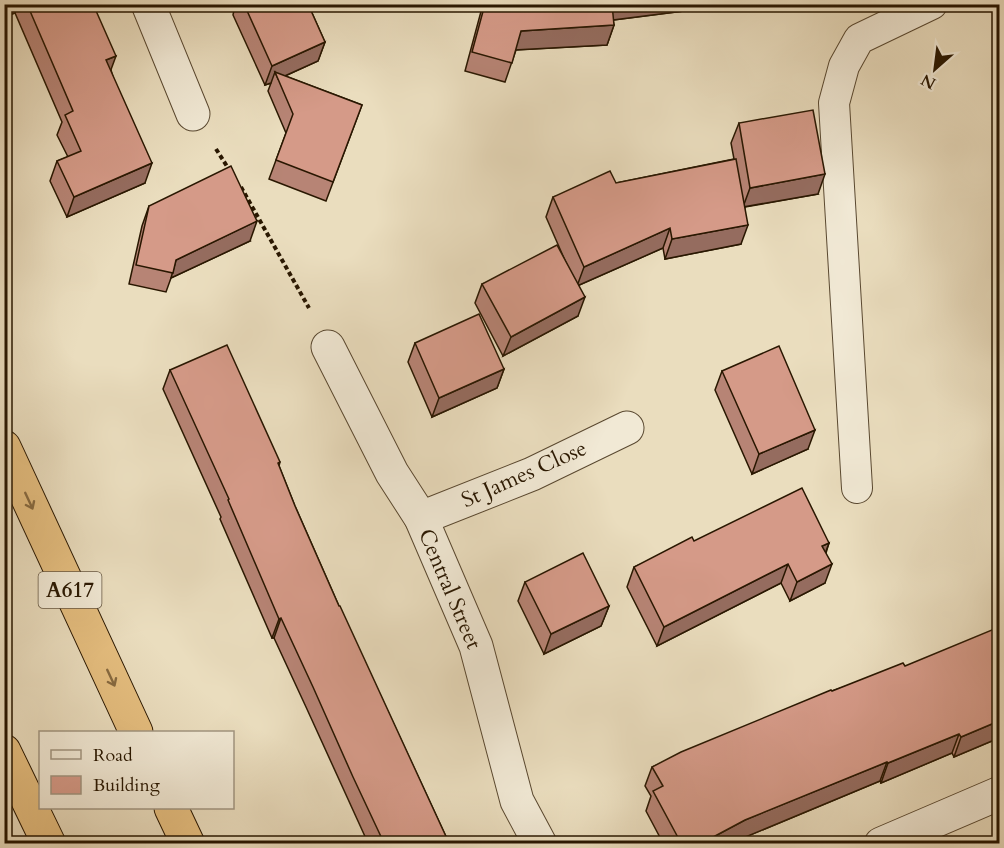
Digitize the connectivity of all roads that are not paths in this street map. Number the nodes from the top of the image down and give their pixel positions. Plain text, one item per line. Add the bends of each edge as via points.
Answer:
1 (148, 4) edge
2 (932, 4) edge
3 (193, 114) road end
4 (328, 347) road end
5 (627, 428) dead end
6 (4, 447) edge
7 (857, 488) dead end
8 (421, 518) junction
9 (136, 731) edge
10 (4, 751) edge
11 (999, 793) edge
12 (172, 809) edge
13 (49, 843) edge
14 (188, 843) edge
15 (540, 843) edge
16 (881, 843) edge

1 - 3 street
2 - 7 lane via 859,39 844,66 834,103
4 - 8 street, Central Street via 392,473
5 - 8 street, St James Close via 532,474
6 -> 9 highway, A617
8 - 15 street, Central Street via 476,646 517,801
10 - 13 highway
11 - 16 street
12 - 14 highway

